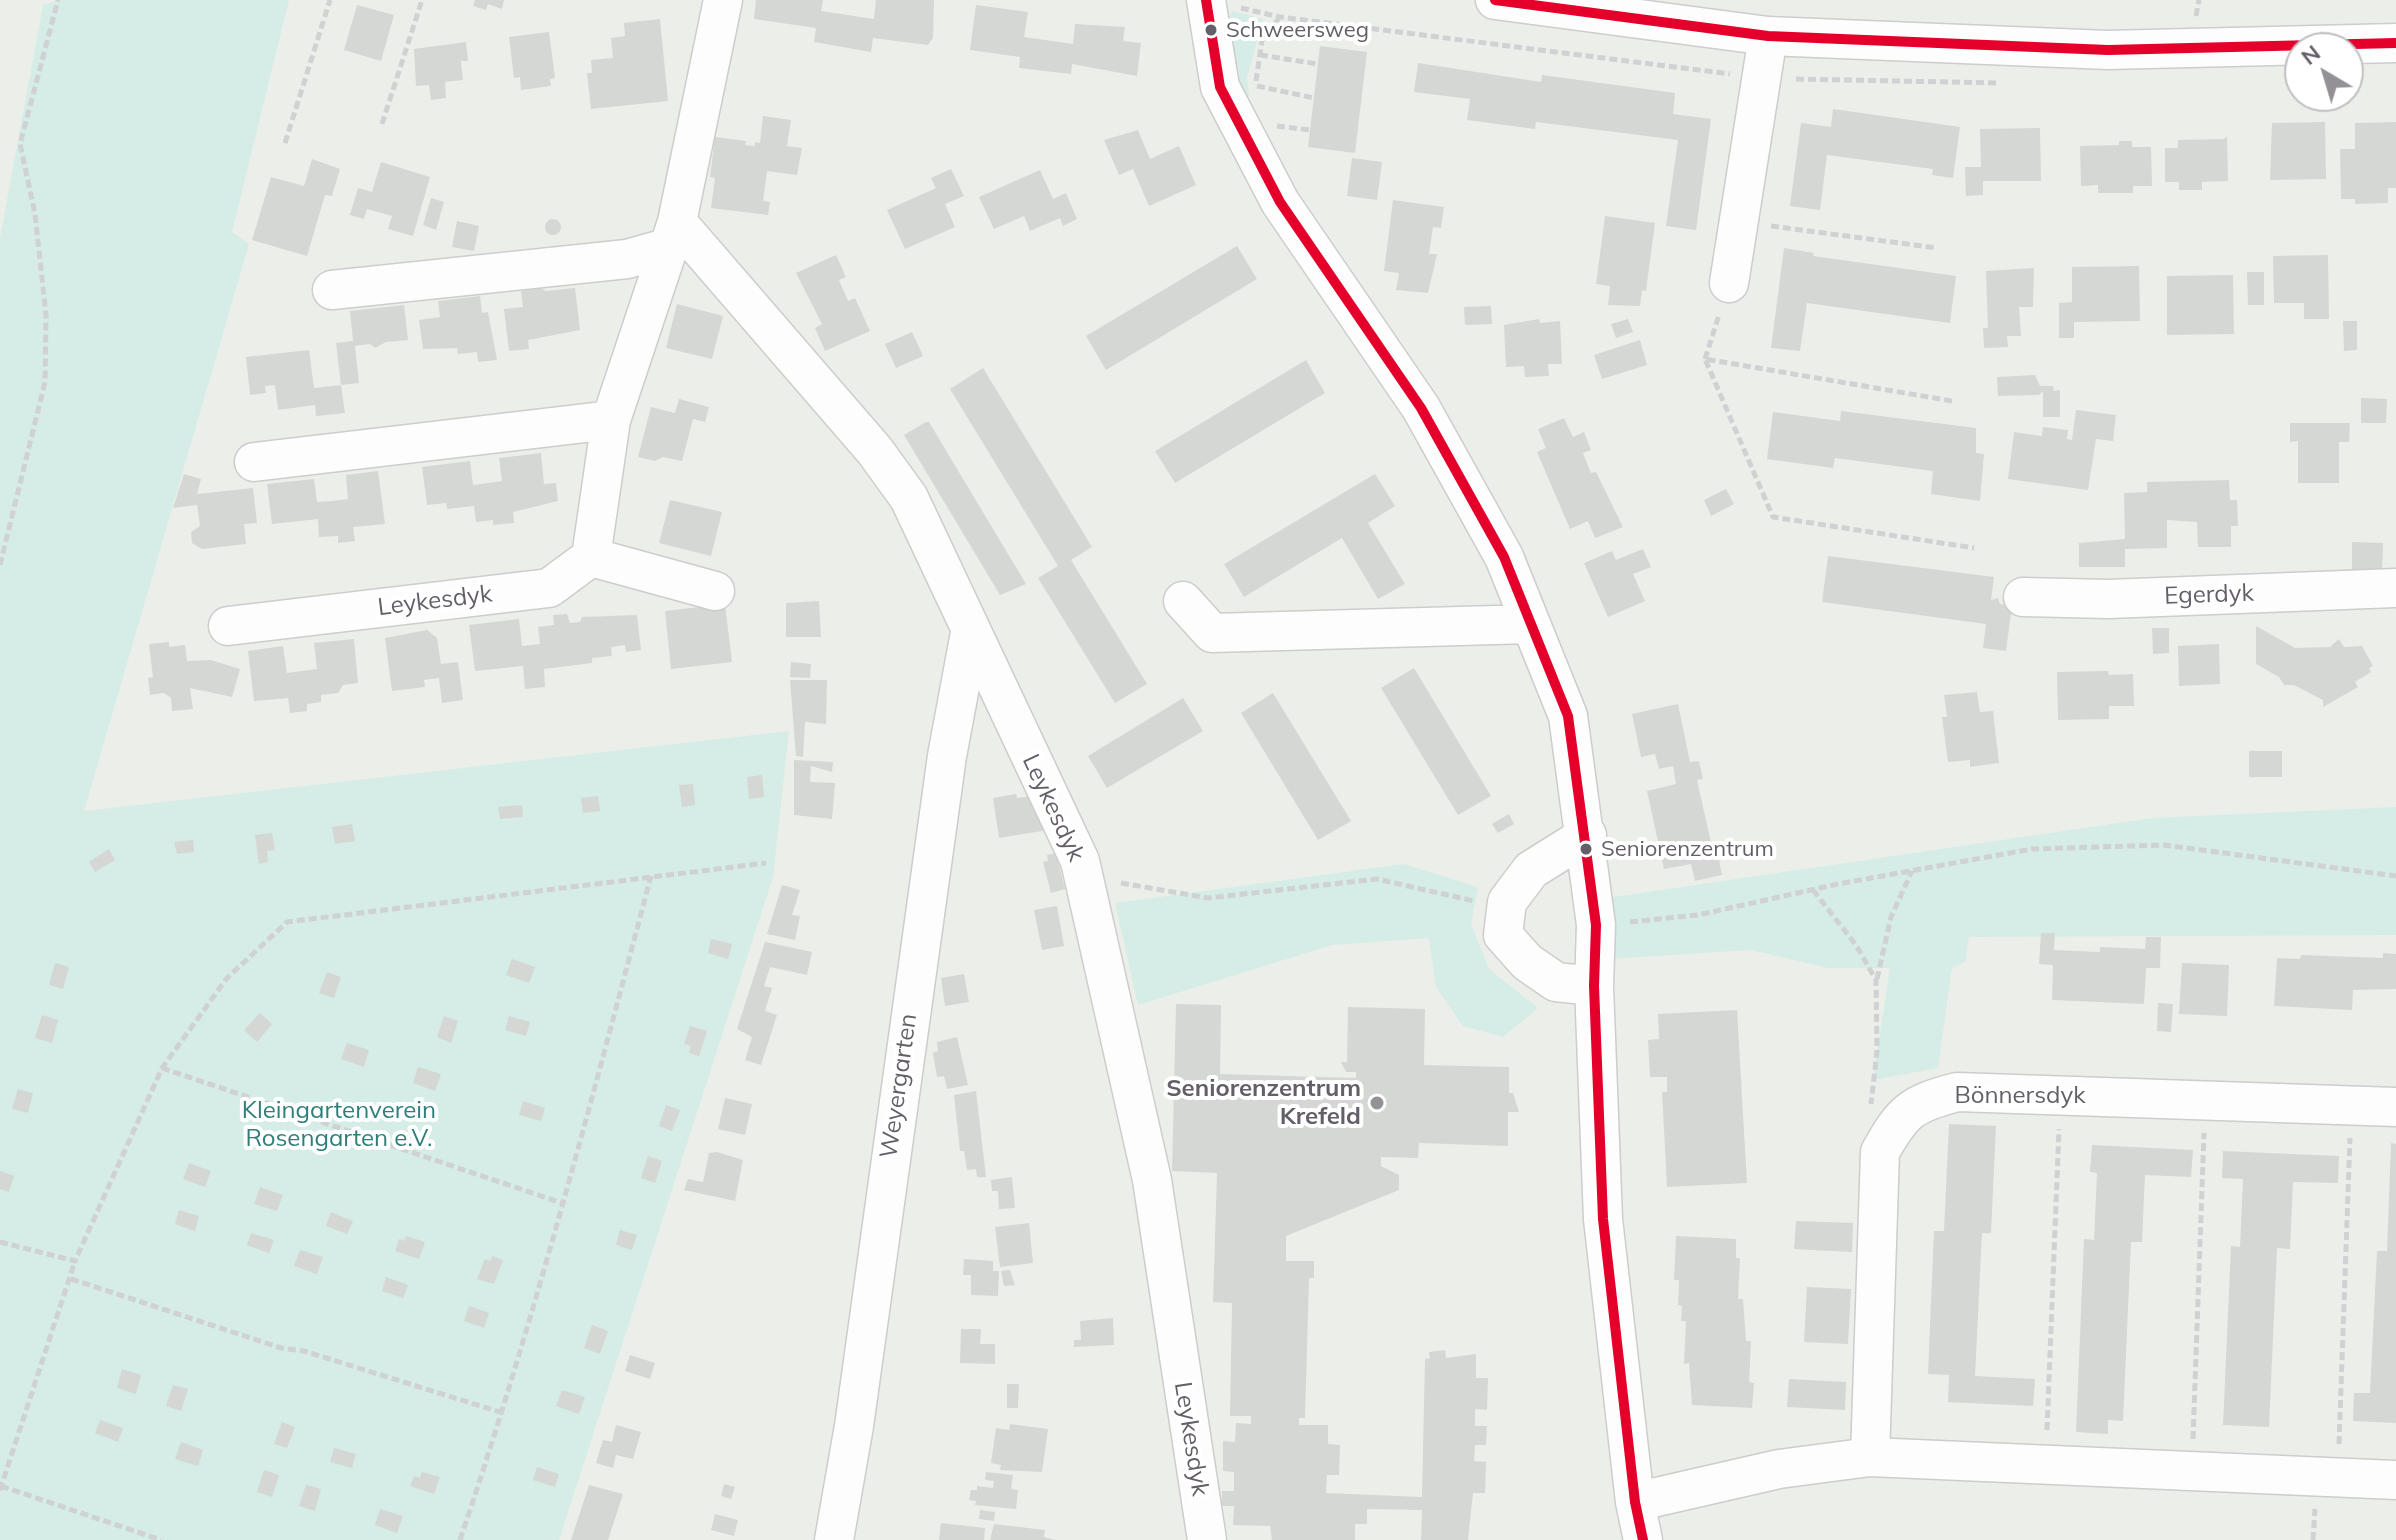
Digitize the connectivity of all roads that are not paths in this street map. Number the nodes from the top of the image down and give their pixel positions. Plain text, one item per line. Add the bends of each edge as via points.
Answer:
1 (723, 0) edge
2 (1206, 0) edge
3 (1499, 0) edge
4 (1768, 36) junction
5 (2396, 43) edge
6 (671, 235) junction
7 (1729, 283) road end
8 (332, 290) dead end
9 (611, 420) junction
10 (254, 462) dead end
11 (591, 557) junction
12 (2396, 588) edge
13 (715, 591) dead end
14 (2023, 597) dead end
15 (1183, 601) dead end
16 (1531, 624) junction
17 (228, 626) dead end
18 (970, 633) junction
19 (1587, 835) junction
20 (1594, 986) junction
21 (2396, 1107) edge
22 (1870, 1457) junction
23 (2396, 1480) edge
24 (1635, 1502) junction
25 (834, 1540) edge
26 (1207, 1540) edge
27 (1643, 1540) edge

1 - 6 street
2 - 16 street via 1220,87 1280,202 1421,408 1504,557
3 - 4 street
4 - 5 street via 2108,50
4 - 7 street
6 - 8 street via 627,259
6 - 9 street
6 - 18 street, Leykesdyk via 875,451 909,498
9 - 10 street
9 - 11 street
11 - 13 street
11 - 17 street, Leykesdyk via 549,588
12 - 14 street, Egerdyk via 2108,599
15 - 16 street via 1212,633
16 - 19 street via 1568,716
18 - 25 street, Weyergarten via 947,756
18 - 26 street, Leykesdyk via 1080,861 1152,1180
19 - 20 street via 1596,925
19 - 20 street via 1531,870 1507,902 1503,935 1527,962 1556,982
20 - 24 street via 1603,1219
21 - 22 street, Bönnersdyk via 1957,1092 1920,1101 1896,1123 1880,1152
22 - 23 street
22 - 24 street via 1779,1469
24 - 27 street

